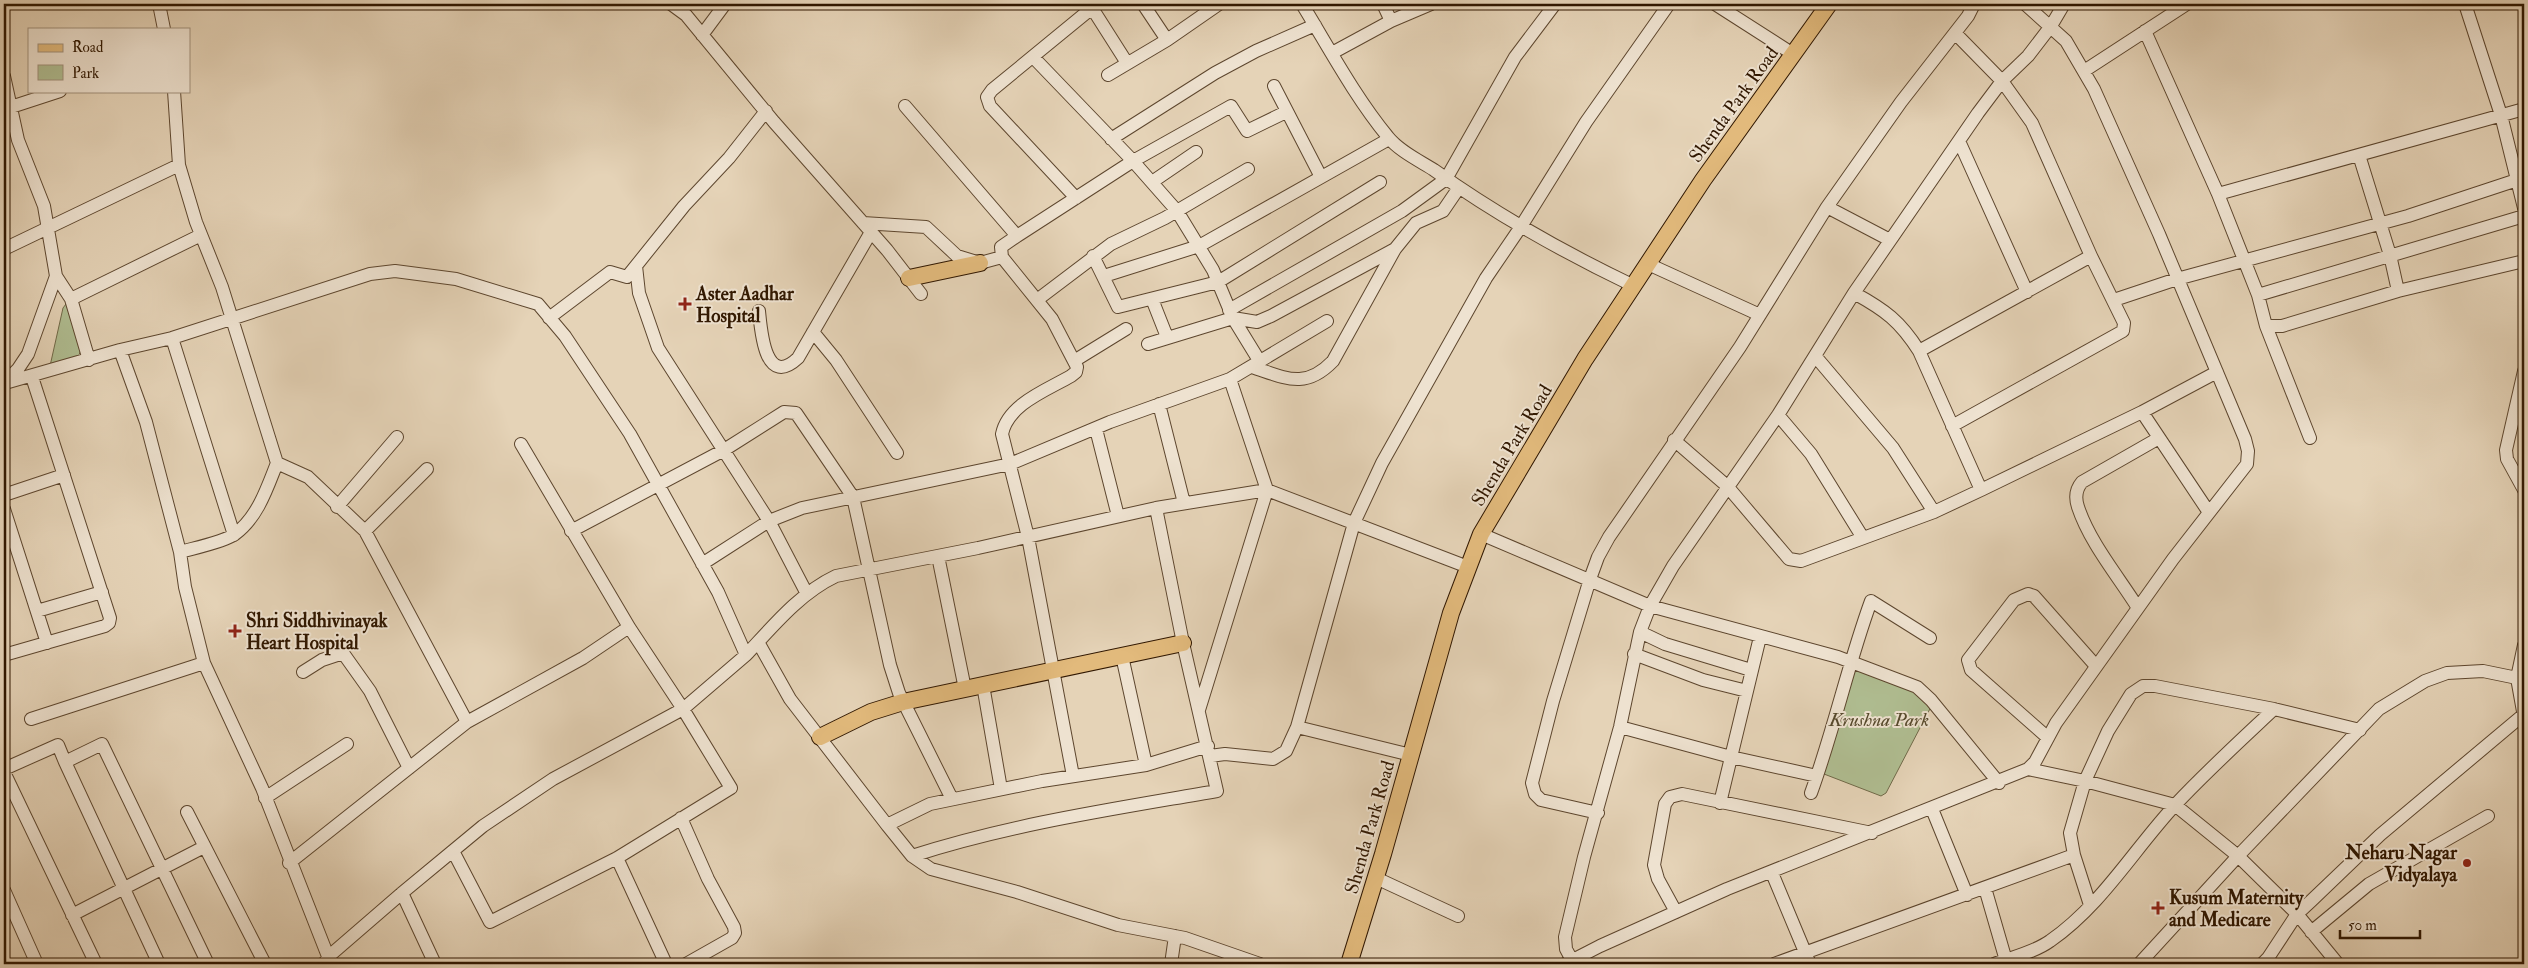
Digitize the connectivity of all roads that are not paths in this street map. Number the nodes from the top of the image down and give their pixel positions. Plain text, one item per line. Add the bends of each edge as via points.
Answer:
1 (159, 4) edge
2 (672, 4) edge
3 (724, 4) edge
4 (1143, 4) edge
5 (1220, 4) edge
6 (1302, 4) edge
7 (1383, 4) edge
8 (1431, 4) edge
9 (1555, 4) edge
10 (1669, 4) edge
11 (1714, 4) edge
12 (1829, 4) edge
13 (1974, 4) edge
14 (2025, 4) edge
15 (2064, 4) edge
16 (2187, 4) edge
17 (2465, 4) edge
18 (1091, 6) edge
19 (1392, 21) junction
20 (1315, 25) junction
21 (2051, 26) junction
22 (164, 28) edge
23 (2145, 31) junction
24 (1955, 34) junction
25 (702, 35) junction
26 (1166, 40) junction
27 (1332, 53) junction
28 (1793, 54) junction
29 (1033, 57) junction
30 (1127, 63) junction
31 (2084, 71) junction
32 (1108, 75) dead end
33 (4, 76) edge
34 (2002, 81) junction
35 (1274, 86) dead end
36 (57, 92) edge
37 (174, 92) edge
38 (906, 106) dead end
39 (10, 107) junction
40 (2524, 109) edge
41 (766, 112) junction
42 (1286, 112) junction
43 (2501, 115) junction
44 (1111, 139) junction
45 (1389, 139) junction
46 (1959, 141) junction
47 (1196, 152) dead end
48 (2359, 155) junction
49 (1133, 161) junction
50 (179, 165) junction
51 (1248, 169) dead end
52 (1321, 177) junction
53 (1446, 179) junction
54 (2517, 180) junction
55 (1152, 182) junction
56 (1380, 182) dead end
57 (1458, 189) junction
58 (2218, 194) junction
59 (1076, 198) junction
60 (1827, 206) junction
61 (2524, 208) edge
62 (1177, 212) junction
63 (2524, 216) edge
64 (2379, 224) junction
65 (48, 227) junction
66 (867, 227) junction
67 (1520, 228) junction
68 (202, 235) junction
69 (1017, 236) junction
70 (1890, 240) junction
71 (1199, 246) junction
72 (4, 249) edge
73 (1395, 249) junction
74 (2390, 255) junction
75 (1093, 256) junction
76 (2091, 256) junction
77 (1002, 257) junction
78 (2245, 261) junction
79 (2524, 261) edge
80 (980, 263) junction
81 (1648, 264) junction
82 (636, 266) junction
83 (56, 276) junction
84 (1104, 276) junction
85 (909, 278) junction
86 (2177, 279) junction
87 (1218, 282) junction
88 (1634, 286) junction
89 (2398, 291) junction
90 (2026, 292) junction
91 (1854, 293) junction
92 (921, 294) dead end
93 (2258, 295) junction
94 (71, 299) junction
95 (1152, 299) junction
96 (1037, 300) junction
97 (2114, 300) junction
98 (759, 311) dead end
99 (1231, 314) junction
100 (1760, 315) junction
101 (550, 318) junction
102 (232, 320) junction
103 (1327, 321) dead end
104 (2266, 326) junction
105 (1126, 329) dead end
106 (813, 332) junction
107 (1167, 337) junction
108 (172, 338) junction
109 (1148, 344) dead end
110 (120, 350) junction
111 (1919, 351) junction
112 (1816, 357) junction
113 (89, 360) junction
114 (1074, 361) junction
115 (1256, 365) junction
116 (2524, 371) edge
117 (2217, 372) junction
118 (32, 377) junction
119 (1230, 379) junction
120 (4, 383) edge
121 (1159, 404) junction
122 (2142, 412) junction
123 (1778, 415) junction
124 (1952, 426) junction
125 (1096, 429) junction
126 (397, 437) dead end
127 (2159, 438) junction
128 (2310, 438) dead end
129 (1674, 440) junction
130 (521, 444) dead end
131 (724, 450) junction
132 (897, 453) dead end
133 (277, 463) junction
134 (1010, 464) junction
135 (427, 469) dead end
136 (64, 474) junction
137 (658, 484) junction
138 (1728, 486) junction
139 (1267, 490) junction
140 (1981, 490) junction
141 (2524, 490) edge
142 (4, 495) edge
143 (853, 497) junction
144 (1184, 503) junction
145 (338, 507) junction
146 (1156, 508) junction
147 (4, 509) edge
148 (2208, 511) junction
149 (1934, 512) junction
150 (1118, 516) junction
151 (769, 521) junction
152 (1354, 523) junction
153 (365, 531) junction
154 (571, 531) junction
155 (1482, 534) junction
156 (234, 535) junction
157 (1028, 537) junction
158 (1863, 538) junction
159 (180, 552) junction
160 (938, 556) junction
161 (702, 564) junction
162 (1468, 567) junction
163 (869, 569) junction
164 (1590, 579) junction
165 (102, 592) junction
166 (807, 594) junction
167 (1650, 606) junction
168 (2138, 608) junction
169 (37, 611) junction
170 (629, 628) junction
171 (1640, 632) junction
172 (1760, 637) junction
173 (1930, 638) dead end
174 (758, 642) junction
175 (47, 643) junction
176 (1183, 643) junction
177 (2524, 645) edge
178 (1634, 654) junction
179 (746, 655) junction
180 (4, 656) edge
181 (1122, 656) junction
182 (1851, 662) junction
183 (204, 663) junction
184 (2096, 666) junction
185 (1751, 670) junction
186 (1051, 671) junction
187 (303, 672) dead end
188 (2517, 678) junction
189 (983, 685) junction
190 (965, 689) junction
191 (1747, 691) junction
192 (903, 702) junction
193 (2274, 709) junction
194 (683, 710) junction
195 (1198, 712) junction
196 (2523, 716) edge
197 (31, 719) dead end
198 (467, 722) junction
199 (1297, 727) junction
200 (1620, 727) junction
201 (2360, 730) junction
202 (820, 737) junction
203 (2047, 737) junction
204 (346, 744) dead end
205 (1209, 751) junction
206 (1411, 756) junction
207 (1731, 756) junction
208 (65, 762) junction
209 (1146, 765) junction
210 (409, 768) junction
211 (2028, 769) junction
212 (4, 771) edge
213 (1072, 776) junction
214 (1817, 776) junction
215 (2085, 781) junction
216 (1999, 782) junction
217 (1001, 789) junction
218 (8, 792) edge
219 (1811, 793) dead end
220 (265, 798) junction
221 (952, 800) junction
222 (1720, 803) junction
223 (2175, 805) junction
224 (1932, 809) junction
225 (187, 812) dead end
226 (1598, 813) junction
227 (2488, 816) dead end
228 (681, 818) junction
229 (887, 825) junction
230 (1872, 833) junction
231 (204, 847) junction
232 (453, 851) junction
233 (2074, 855) junction
234 (912, 856) junction
235 (2238, 856) junction
236 (617, 858) junction
237 (290, 863) junction
238 (162, 869) junction
239 (1772, 873) junction
240 (1376, 878) junction
241 (125, 888) junction
242 (1985, 888) junction
243 (4, 890) edge
244 (402, 893) junction
245 (1967, 895) junction
246 (2090, 906) junction
247 (1676, 912) junction
248 (2297, 914) junction
249 (72, 915) junction
250 (1458, 916) dead end
251 (2311, 932) junction
252 (1175, 936) junction
253 (1805, 951) junction
254 (328, 962) edge
255 (1570, 963) edge
256 (2002, 963) edge
257 (37, 964) edge
258 (96, 964) edge
259 (159, 964) edge
260 (208, 964) edge
261 (264, 964) edge
262 (436, 964) edge
263 (666, 964) edge
264 (686, 964) edge
265 (1171, 964) edge
266 (1260, 964) edge
267 (1349, 964) edge
268 (1774, 964) edge
269 (1810, 964) edge
270 (2139, 964) edge
271 (2262, 964) edge
272 (2338, 964) edge

1 - 22 street
2 - 25 street
3 - 25 street
4 - 26 street
5 - 26 street
6 - 20 street
7 - 19 street
8 - 19 street
9 - 53 street via 1515,57
10 - 67 street via 1586,122
11 - 28 street
12 - 28 main road, Shenda Park Road
13 - 24 street
14 - 21 street
15 - 21 street
16 - 23 street
17 - 43 street
18 - 29 street
18 - 30 street
19 - 27 street
20 - 27 street
20 - 44 street via 1215,73
21 - 31 street via 2066,41
21 - 34 street via 2028,56
23 - 31 street
23 - 58 street
24 - 34 street
24 - 60 street via 1901,102
25 - 41 street
26 - 30 street
27 - 45 street
28 - 81 main road, Shenda Park Road
29 - 44 street
29 - 59 street via 992,90 988,102
30 - 32 street
31 - 86 street
33 - 39 street
34 - 46 street
34 - 76 street via 2032,123
35 - 42 street
36 - 39 street
37 - 50 street
38 - 69 street
39 - 65 street via 18,140 44,206
40 - 43 street
41 - 66 street
41 - 82 street
42 - 49 street via 1247,131 1231,106
42 - 52 street
43 - 48 street
43 - 54 street
44 - 49 street
45 - 52 street
45 - 53 street
46 - 70 street
46 - 90 street
47 - 55 street
48 - 58 street
48 - 64 street
49 - 55 street
49 - 59 street
50 - 65 street
50 - 68 street
51 - 62 street
52 - 71 street
53 - 57 street
53 - 99 street via 1402,211
54 - 61 street
54 - 64 street
55 - 62 street
56 - 87 street
57 - 67 street
57 - 73 street via 1443,211 1416,223
58 - 78 street
59 - 69 street
60 - 70 street
60 - 100 street
62 - 71 street
62 - 75 street
63 - 74 street
64 - 74 street
64 - 78 street
65 - 72 street
65 - 83 street
66 - 80 street via 926,227 957,256
66 - 85 street
66 - 106 street
67 - 88 street
67 - 152 street via 1486,278 1382,463
68 - 94 street
68 - 102 street
69 - 77 street via 1001,247
70 - 91 street
71 - 84 street
71 - 87 street
73 - 99 street via 1263,320 1257,322
73 - 115 street via 1334,361 1321,374 1295,379
74 - 89 street
74 - 93 street
75 - 84 street
75 - 96 street
76 - 90 street
76 - 97 street
77 - 80 street
77 - 96 street
78 - 86 street
78 - 93 street
79 - 89 street
80 - 85 main road
81 - 88 main road, Shenda Park Road
81 - 100 street
82 - 101 street via 627,277 610,272
82 - 131 street via 639,293 658,348
83 - 94 street
83 - 120 street via 28,354
84 - 95 street via 1118,307
85 - 92 street
86 - 97 street
86 - 117 street
87 - 95 street
87 - 99 street
88 - 155 main road, Shenda Park Road via 1585,359
89 - 104 street via 2282,326
90 - 111 street
91 - 111 street via 1890,314
91 - 112 street
93 - 104 street
94 - 113 street
95 - 107 street
96 - 114 street via 1052,319
97 - 124 street via 2124,323 2123,331
98 - 106 street via 762,346 769,360 776,365 792,364
99 - 107 street
99 - 115 street
100 - 129 street
101 - 102 street via 538,304 456,279 396,271 370,274
101 - 137 street via 630,434
102 - 108 street
102 - 133 street
103 - 115 street
104 - 128 street
105 - 114 street
106 - 132 street via 836,360
107 - 109 street
108 - 110 street
108 - 156 street
110 - 113 street
110 - 159 street via 146,422
111 - 124 street
112 - 123 street
112 - 149 street via 1893,448
113 - 118 street
114 - 134 street via 1076,372 1022,405 1004,423 1002,434
115 - 119 street
116 - 141 street via 2506,450 2509,464
117 - 122 street
117 - 148 street via 2248,451 2247,464
118 - 120 street
118 - 136 street
119 - 121 street
119 - 139 street
121 - 125 street
121 - 144 street
122 - 127 street
122 - 140 street
123 - 138 street
123 - 158 street via 1811,454
124 - 140 street
125 - 134 street
125 - 150 street
126 - 145 street
127 - 148 street
127 - 168 street via 2082,482 2076,494 2077,506 2092,536
129 - 138 street
129 - 164 street via 1608,537
130 - 154 street
131 - 137 street
131 - 143 street via 784,412 796,413
131 - 151 street
133 - 145 street via 308,477
133 - 156 street via 261,502
134 - 143 street
134 - 157 street
135 - 153 street
136 - 142 street
136 - 165 street
137 - 154 street
137 - 161 street
138 - 158 street via 1794,561
138 - 167 street via 1673,566
139 - 144 street
139 - 152 street
139 - 195 street
140 - 149 street
143 - 151 street via 802,508
143 - 163 street
144 - 146 street
145 - 153 street
146 - 150 street
146 - 176 street
147 - 169 street
148 - 168 street
149 - 158 street
150 - 157 street
151 - 161 street
151 - 166 street
152 - 162 street
152 - 199 street
153 - 198 street
154 - 170 street
155 - 162 main road, Shenda Park Road
155 - 164 street
156 - 159 street
157 - 160 street
157 - 186 street
159 - 183 street via 185,587
160 - 163 street
160 - 190 street
161 - 179 street
162 - 206 main road, Shenda Park Road via 1451,613
163 - 166 street via 836,576
163 - 192 street via 890,665
164 - 167 street
164 - 226 street via 1532,782 1535,794 1541,800
165 - 169 street
165 - 175 street via 109,623
166 - 174 street
167 - 171 street
167 - 172 street
168 - 184 street
169 - 175 street
170 - 194 street
170 - 198 street
171 - 178 street
171 - 185 street via 1666,644
172 - 182 street
172 - 185 street
173 - 182 street via 1871,601
174 - 179 street
174 - 202 street via 790,699
175 - 180 street
176 - 181 main road
176 - 195 street
177 - 188 street
178 - 191 street via 1703,680
178 - 200 street
179 - 194 street
181 - 186 main road
181 - 209 street
182 - 214 street
182 - 216 street via 1917,687
183 - 197 street
183 - 220 street
184 - 203 street
184 - 203 street via 2034,596 2028,594 2014,600 1968,660 1971,670
185 - 191 street
186 - 189 main road
186 - 213 street
187 - 210 street via 322,660 343,653 370,691
188 - 196 street
188 - 201 street via 2483,671 2447,673 2425,681 2379,709
189 - 190 main road
189 - 217 street
190 - 192 main road
191 - 207 street
192 - 202 main road via 871,712
192 - 221 street
193 - 201 street
193 - 215 street via 2143,686 2132,694 2108,731
193 - 223 street
194 - 228 street via 731,788
194 - 232 street via 553,779 483,826
195 - 205 street
196 - 248 street via 2380,836
198 - 210 street
199 - 205 street via 1286,750 1273,759
199 - 206 street
200 - 207 street
200 - 226 street
201 - 235 street
202 - 229 street
203 - 211 street
204 - 220 street
205 - 209 street
205 - 234 street via 1217,791 1031,824 958,841
206 - 240 main road, Shenda Park Road
207 - 214 street
207 - 222 street
208 - 212 street via 58,745
208 - 238 street via 102,744
208 - 241 street
209 - 213 street
210 - 237 street
211 - 215 street
211 - 216 street
212 - 218 street
213 - 217 street
214 - 219 street
215 - 223 street
215 - 233 street via 2070,833
216 - 224 street
217 - 221 street
218 - 249 street
220 - 237 street
221 - 229 street via 930,804
222 - 230 street
222 - 247 street via 1682,794 1670,796 1665,804 1654,865
223 - 235 street
223 - 246 street
224 - 230 street
224 - 245 street
225 - 231 street
226 - 255 street via 1565,937
227 - 251 street via 2369,884
228 - 236 street
228 - 264 street via 735,933 732,938
229 - 234 street
230 - 239 street
231 - 238 street
231 - 261 street
232 - 236 street via 490,922
232 - 244 street
233 - 242 street
233 - 246 street
234 - 252 street via 931,869 1017,892 1118,925
235 - 248 street
235 - 270 street
236 - 263 street
237 - 254 street
238 - 241 street
238 - 260 street
239 - 247 street
239 - 253 street
240 - 250 street
240 - 267 main road, Shenda Park Road
241 - 249 street
241 - 259 street
242 - 245 street
242 - 256 street
243 - 257 street
244 - 254 street
244 - 262 street
245 - 253 street
246 - 256 street via 2048,942
247 - 255 street
248 - 251 street
248 - 271 street
249 - 258 street
251 - 272 street
252 - 265 street
252 - 266 street
253 - 268 street
253 - 269 street

